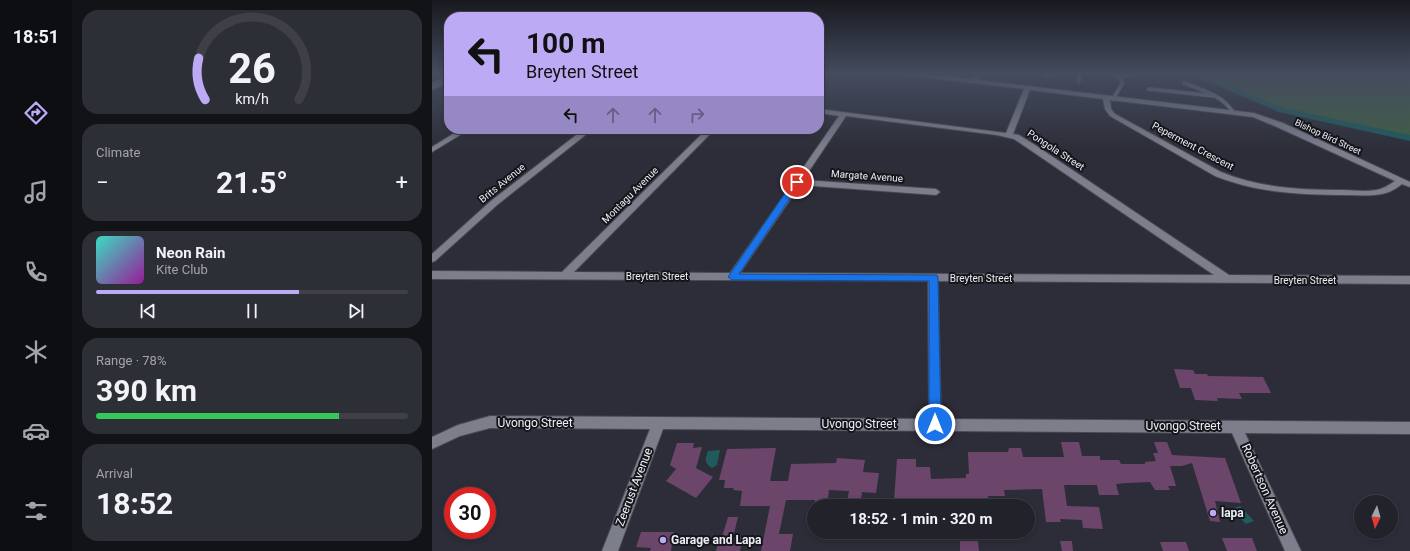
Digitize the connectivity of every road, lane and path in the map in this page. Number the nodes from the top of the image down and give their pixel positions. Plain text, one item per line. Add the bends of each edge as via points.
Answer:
1 (1109, 98) edge
2 (1024, 99) edge
3 (1115, 99) edge
4 (1219, 99) edge
5 (824, 112) edge
6 (1233, 112) junction
7 (844, 114) junction
8 (458, 134) edge
9 (583, 134) edge
10 (706, 134) edge
11 (1009, 135) junction
12 (432, 150) edge
13 (1402, 181) junction
14 (797, 182) junction
15 (1410, 185) edge
16 (936, 192) dead end
17 (432, 259) edge
18 (432, 275) edge
19 (564, 276) junction
20 (732, 277) junction
21 (933, 278) junction
22 (1228, 280) junction
23 (1410, 280) edge
24 (659, 423) junction
25 (935, 424) junction
26 (1236, 427) junction
27 (1410, 428) edge
28 (432, 443) edge
29 (610, 551) edge
30 (1293, 551) edge

1 - 13 street, Peperment Crescent via 1109,112 1118,118 1218,174 1249,185 1282,192 1375,193 1387,190
2 - 11 street
3 - 6 street, Bishop Bird Street
4 - 6 lane via 1231,106
5 - 7 street, Pongola Street
6 - 13 street, Bishop Bird Street via 1265,119
7 - 11 street, Pongola Street
7 - 14 street
8 - 12 street
9 - 17 street, Brits Avenue via 494,203
10 - 19 street, Montagu Avenue
11 - 22 street, Pongola Street via 1022,140
13 - 15 street, Bishop Bird Street
14 - 16 street, Margate Avenue
14 - 20 street
18 - 19 street, Breyten Street
19 - 20 street, Breyten Street
20 - 21 street, Breyten Street
21 - 22 street, Breyten Street
21 - 25 street
22 - 23 street, Breyten Street
24 - 25 street, Uvongo Street
24 - 28 street, Uvongo Street via 490,422 458,431
24 - 29 street, Zeerust Avenue
25 - 26 street, Uvongo Street
26 - 27 street, Uvongo Street
26 - 30 street, Robertson Avenue

